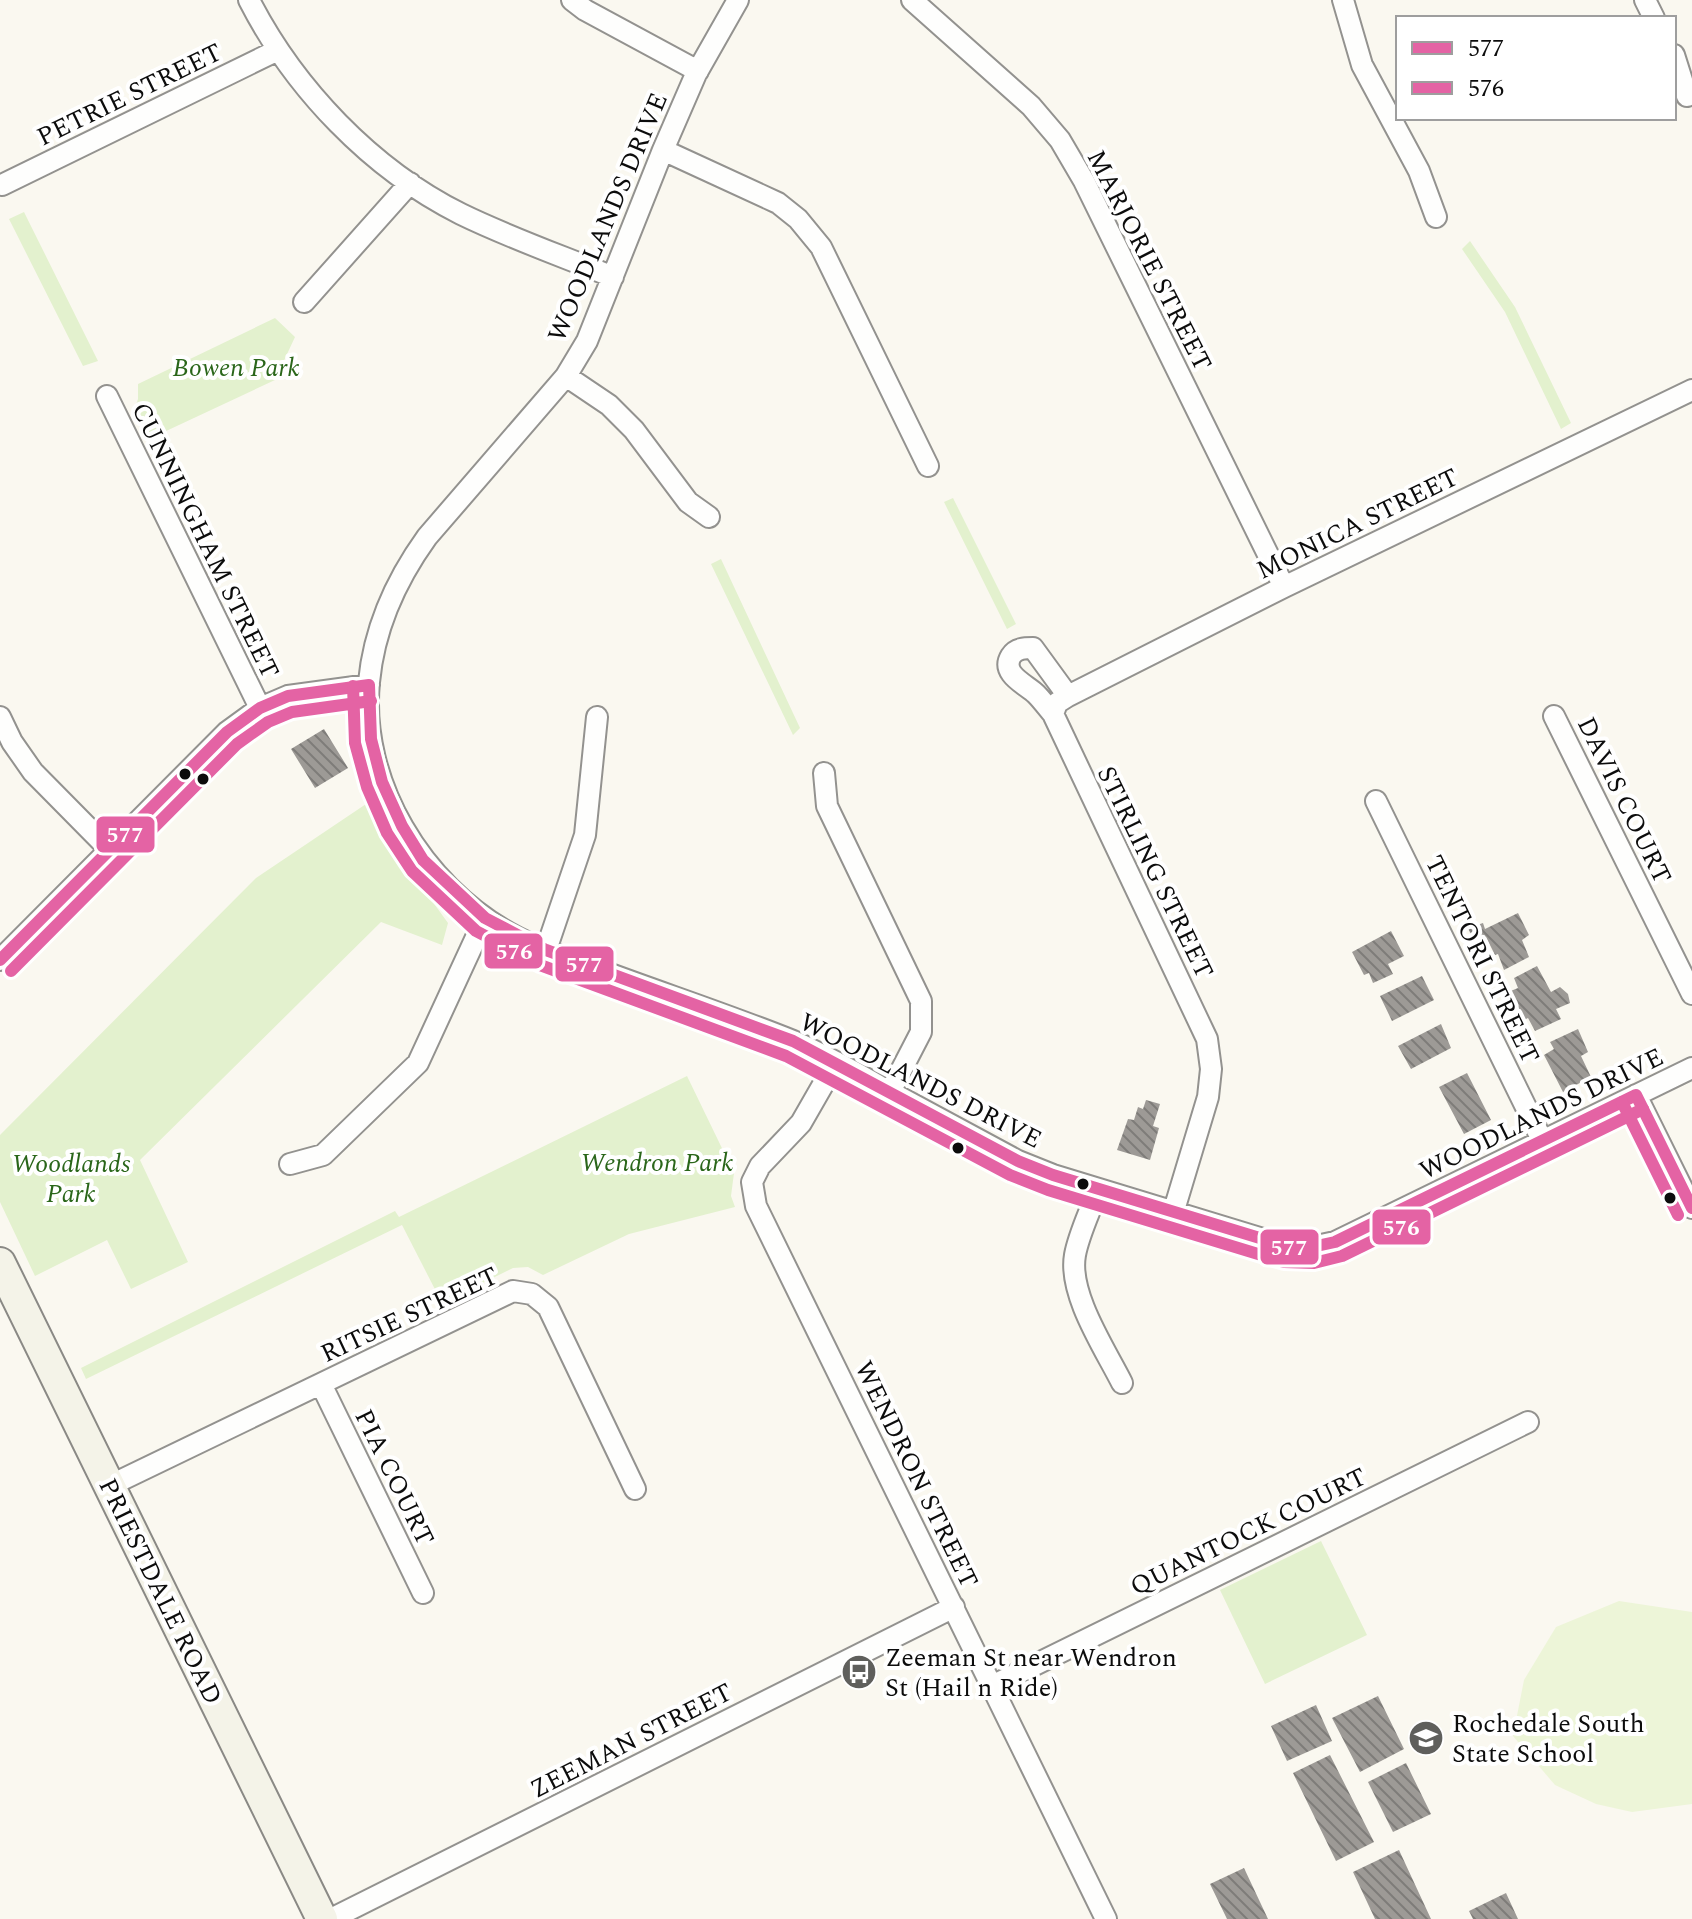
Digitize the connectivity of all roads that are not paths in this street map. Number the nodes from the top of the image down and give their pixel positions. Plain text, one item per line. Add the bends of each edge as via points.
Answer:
1 (249, 0) edge
2 (572, 0) edge
3 (738, 0) edge
4 (912, 0) edge
5 (1343, 0) edge
6 (278, 50) junction
7 (1676, 61) edge
8 (698, 71) junction
9 (1687, 96) dead end
10 (663, 150) junction
11 (410, 183) junction
12 (2, 185) edge
13 (1436, 217) dead end
14 (613, 277) junction
15 (304, 302) dead end
16 (566, 376) junction
17 (1692, 390) edge
18 (107, 396) dead end
19 (928, 466) dead end
20 (709, 517) dead end
21 (1284, 587) junction
22 (369, 685) junction
23 (1068, 696) junction
24 (260, 708) junction
25 (1053, 714) junction
26 (1554, 716) dead end
27 (0, 717) edge
28 (597, 717) dead end
29 (824, 773) dead end
30 (1376, 801) dead end
31 (109, 849) junction
32 (485, 918) junction
33 (546, 950) junction
34 (0, 960) edge
35 (1692, 994) edge
36 (836, 1062) junction
37 (1692, 1068) edge
38 (890, 1092) junction
39 (1636, 1095) junction
40 (1542, 1140) junction
41 (290, 1164) dead end
42 (1098, 1189) junction
43 (1692, 1208) edge
44 (1174, 1210) junction
45 (0, 1263) edge
46 (1122, 1383) dead end
47 (321, 1384) junction
48 (1528, 1422) dead end
49 (109, 1486) junction
50 (635, 1489) dead end
51 (423, 1593) dead end
52 (954, 1607) junction
53 (992, 1686) junction
54 (322, 1919) edge
55 (331, 1919) edge
56 (1106, 1919) edge

1 - 6 street
2 - 8 street
3 - 8 street, WOODLANDS DRIVE
4 - 21 street, MARJORIE STREET via 1031,106 1060,140
5 - 13 street via 1362,65 1419,171
6 - 11 street via 361,145
6 - 12 street, PETRIE STREET
7 - 9 street
8 - 10 street, WOODLANDS DRIVE
10 - 14 street, WOODLANDS DRIVE
10 - 19 street via 778,203 798,219 821,247
11 - 14 street via 460,213
11 - 15 street
14 - 16 street, WOODLANDS DRIVE
16 - 20 street via 617,413 688,502
16 - 22 street, WOODLANDS DRIVE via 410,561 377,638
17 - 21 street, MONICA STREET
18 - 24 street, CUNNINGHAM STREET
21 - 23 street, MONICA STREET
22 - 24 street via 288,696
22 - 32 street, WOODLANDS DRIVE via 371,739 382,782 402,826 423,860
23 - 25 street, MONICA STREET
23 - 25 street, STIRLING STREET via 1033,648 1013,653 1010,671
24 - 31 street via 227,732
25 - 44 street, STIRLING STREET via 1207,1039 1208,1097
26 - 35 street, DAVIS COURT
27 - 31 street via 33,772
28 - 33 street via 585,835
29 - 38 street via 827,806 921,1001 921,1032
30 - 40 street, TENTORI STREET
31 - 34 street
32 - 33 street, WOODLANDS DRIVE
32 - 41 street via 418,1063 323,1155
33 - 36 street, WOODLANDS DRIVE via 793,1041
36 - 38 street, WOODLANDS DRIVE
36 - 52 street, WENDRON STREET via 801,1123 760,1166 753,1193
37 - 39 street, WOODLANDS DRIVE
38 - 42 street, WOODLANDS DRIVE via 1018,1161
39 - 40 street, WOODLANDS DRIVE
39 - 43 street
40 - 44 street, WOODLANDS DRIVE via 1335,1242 1312,1247 1289,1247
42 - 44 street, WOODLANDS DRIVE
42 - 46 street via 1075,1256 1077,1283
45 - 49 street, PRIESTDALE ROAD
47 - 49 street, RITSIE STREET
47 - 50 street, RITSIE STREET via 513,1291 532,1294 548,1307
47 - 51 street, PIA COURT
48 - 53 street, QUANTOCK COURT
49 - 54 street, PRIESTDALE ROAD
52 - 53 street, WENDRON STREET
52 - 55 street, ZEEMAN STREET
53 - 56 street, WENDRON STREET

